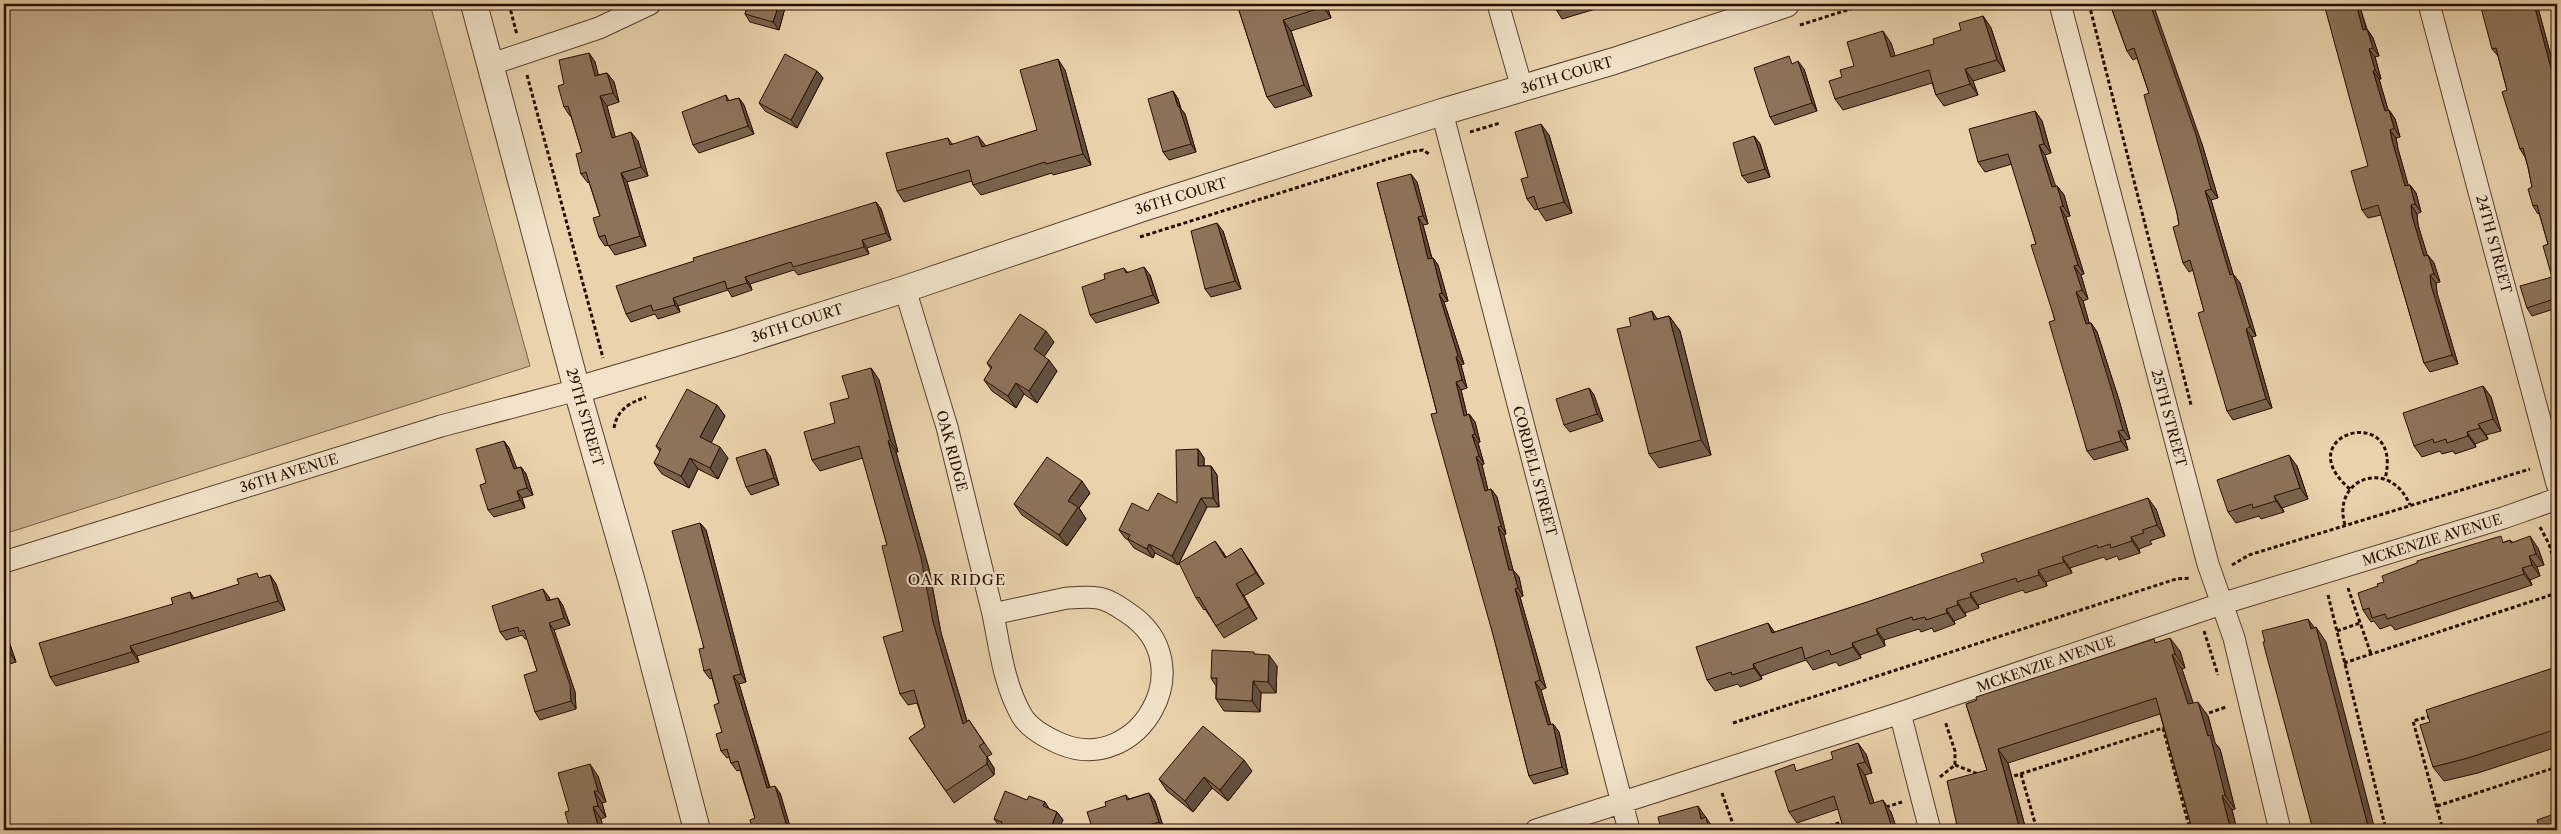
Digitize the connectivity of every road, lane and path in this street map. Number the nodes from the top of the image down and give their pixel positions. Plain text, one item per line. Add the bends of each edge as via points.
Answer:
1 (474, 4) edge
2 (509, 4) edge
3 (650, 4) edge
4 (1498, 4) edge
5 (2060, 4) edge
6 (2089, 4) edge
7 (2429, 4) edge
8 (1770, 6) edge
9 (522, 55) junction
10 (489, 65) junction
11 (1522, 88) junction
12 (1442, 112) junction
13 (1434, 157) dead end
14 (1137, 238) dead end
15 (905, 289) junction
16 (609, 381) junction
17 (577, 390) junction
18 (647, 397) dead end
19 (2191, 406) dead end
20 (619, 414) junction
21 (613, 433) dead end
22 (2555, 475) edge
23 (2384, 478) junction
24 (2350, 489) junction
25 (2557, 499) edge
26 (2410, 505) junction
27 (2345, 525) junction
28 (2230, 557) dead end
29 (4, 562) edge
30 (2233, 564) junction
31 (2210, 573) junction
32 (2348, 588) dead end
33 (2557, 593) edge
34 (2328, 594) dead end
35 (2221, 604) junction
36 (993, 614) junction
37 (2360, 623) junction
38 (2337, 632) junction
39 (2371, 654) junction
40 (2344, 663) junction
41 (2226, 707) dead end
42 (2440, 712) edge
43 (1900, 713) junction
44 (2199, 716) edge
45 (1944, 718) dead end
46 (1732, 723) dead end
47 (2172, 725) edge
48 (2163, 728) junction
49 (1955, 765) junction
50 (2557, 767) edge
51 (1980, 774) edge
52 (2022, 774) junction
53 (1940, 776) dead end
54 (2004, 779) edge
55 (1721, 790) dead end
56 (1622, 801) junction
57 (1903, 802) dead end
58 (2437, 806) junction
59 (1877, 810) edge
60 (1851, 819) edge
61 (697, 830) edge
62 (1536, 830) edge
63 (1629, 830) edge
64 (1735, 830) edge
65 (1817, 830) edge
66 (1930, 830) edge
67 (2037, 830) edge
68 (2190, 830) edge
69 (2280, 830) edge
70 (2386, 830) edge
71 (2443, 830) edge

1 - 10 street, 29TH STREET
2 - 9 path
3 - 9 street via 599,28
4 - 11 street
5 - 31 street, 25TH STREET
6 - 19 path
7 - 22 street, 24TH STREET
8 - 11 street, 36TH COURT via 1622,58
9 - 10 street
9 - 16 path
10 - 17 street, 29TH STREET
11 - 12 street, 36TH COURT
12 - 15 street, 36TH COURT via 1020,248
12 - 56 street, CORDELL STREET
13 - 14 path via 1423,150 1410,152
15 - 16 street, 36TH COURT
15 - 36 street, OAK RIDGE via 947,427
16 - 17 street, 36TH COURT
16 - 20 path
17 - 29 street, 36TH AVENUE via 441,426
17 - 61 street, 29TH STREET via 634,588
18 - 20 path via 623,408
20 - 21 path
22 - 26 path via 2528,468
23 - 24 path via 2366,480
23 - 24 path via 2388,458 2383,444 2367,432 2349,432 2333,446 2330,463 2336,475
23 - 26 path via 2401,488
24 - 27 path via 2342,506
25 - 35 street, MCKENZIE AVENUE
26 - 27 path
27 - 30 path via 2249,555
28 - 30 path
30 - 31 path
31 - 35 street, 25TH STREET
31 - 46 path via 2176,579
32 - 37 path
33 - 39 path
34 - 38 path
35 - 43 street, MCKENZIE AVENUE
35 - 69 street, 25TH STREET via 2234,638
36 - 36 street, OAK RIDGE via 1011,694 1023,718 1044,737 1068,747 1095,748 1121,742 1144,723 1159,700 1164,673 1158,645 1142,622 1119,607 1098,598 1067,598
37 - 38 path
37 - 39 path
38 - 40 path
39 - 40 path
40 - 70 path
41 - 44 path
42 - 58 path via 2413,721
43 - 56 street, MCKENZIE AVENUE
43 - 66 street
45 - 49 path via 1955,751
47 - 48 path
48 - 52 path
48 - 68 path
49 - 51 path
49 - 53 path
50 - 58 path
52 - 54 path
52 - 67 path
55 - 64 path
56 - 62 street, MCKENZIE AVENUE
56 - 63 street, CORDELL STREET
57 - 59 path
58 - 71 path
60 - 65 path

